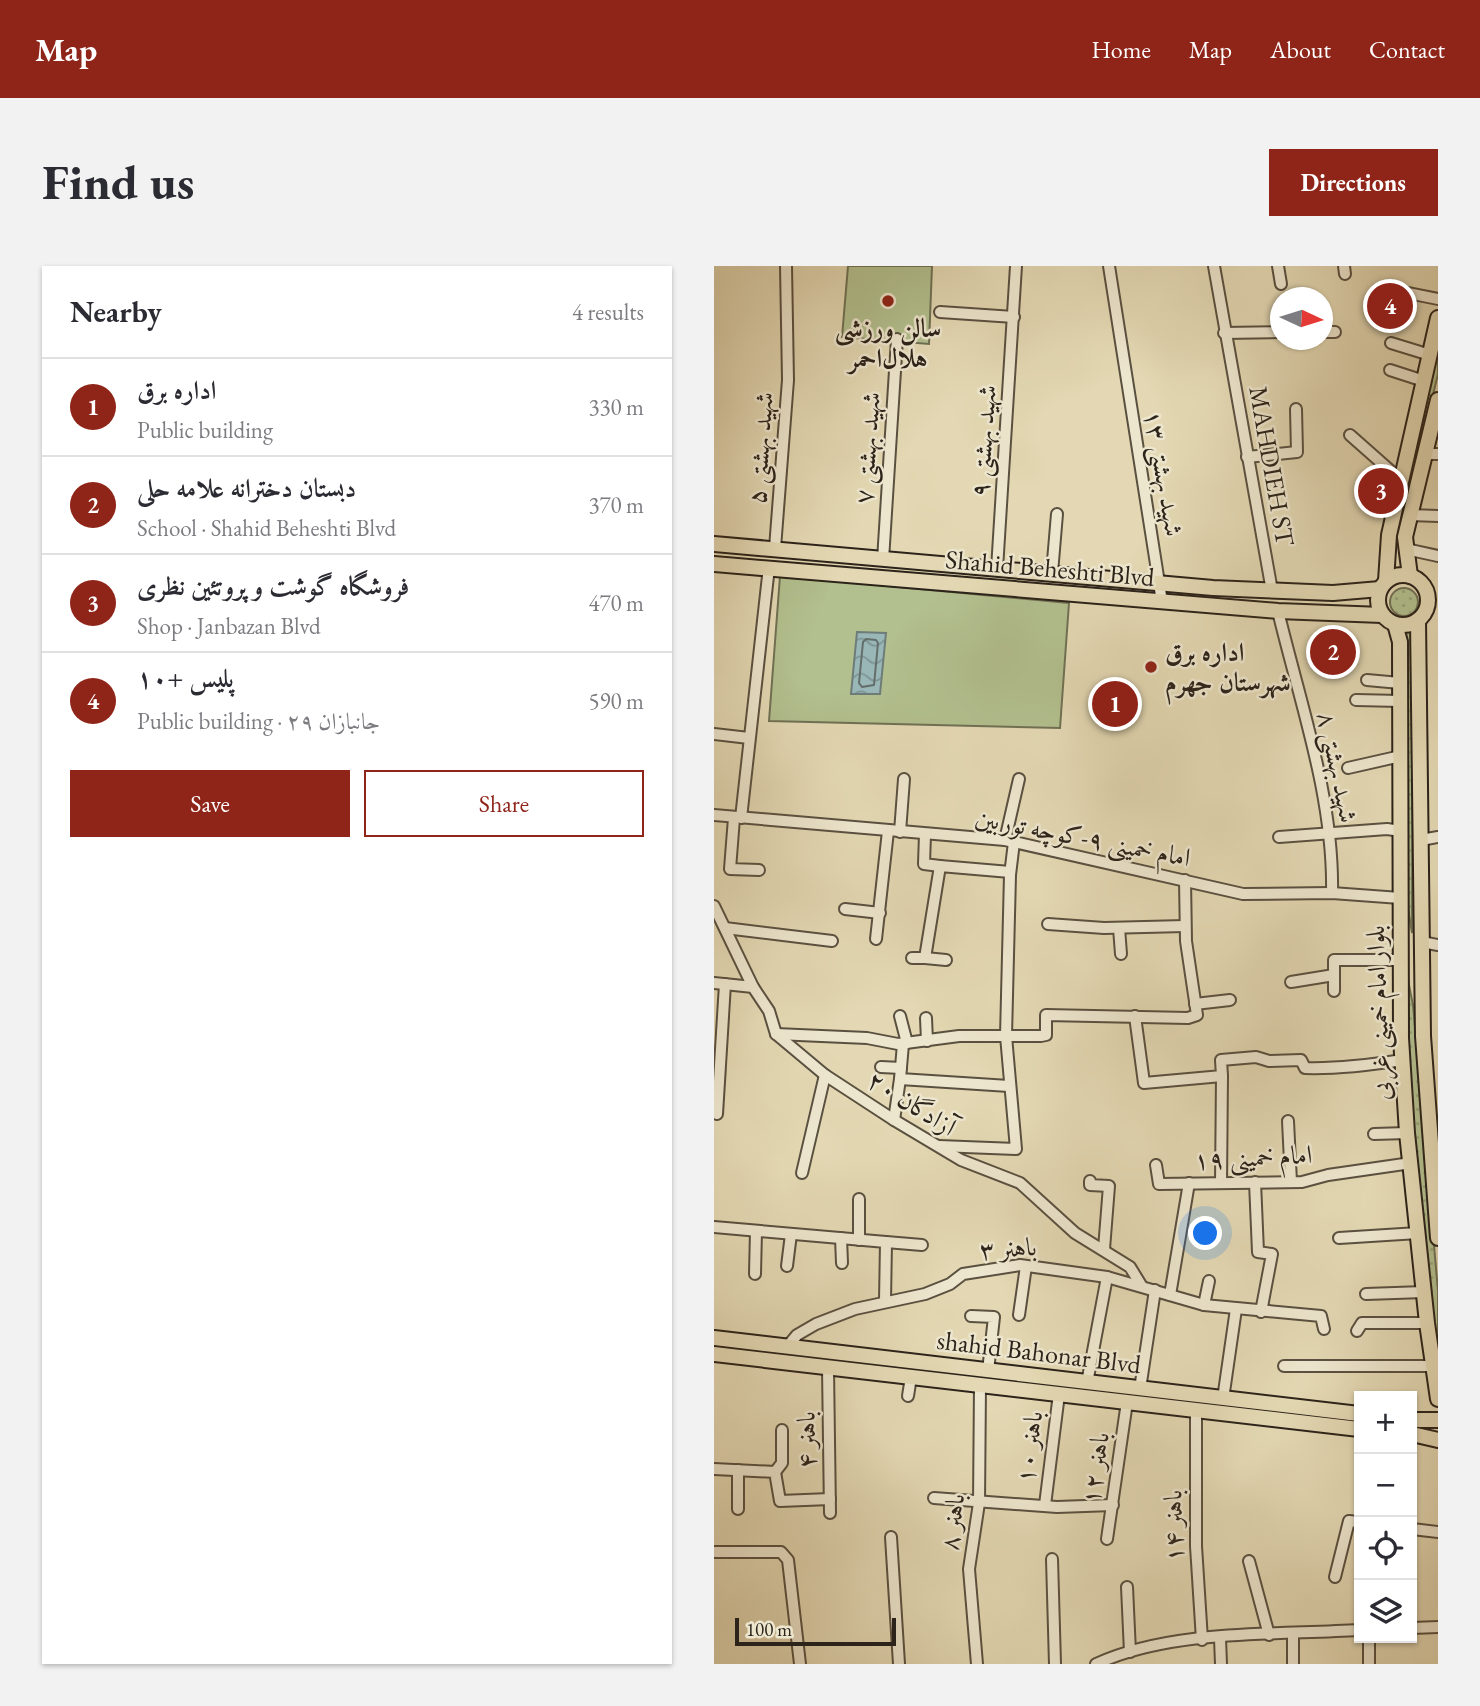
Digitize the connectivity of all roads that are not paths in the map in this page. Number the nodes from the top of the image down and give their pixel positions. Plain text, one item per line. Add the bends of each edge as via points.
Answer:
1 (786, 266) edge
2 (1016, 266) edge
3 (1109, 266) edge
4 (1214, 266) edge
5 (1278, 266) edge
6 (1280, 284) dead end
7 (1403, 292) dead end
8 (1438, 299) edge
9 (940, 312) dead end
10 (1014, 317) junction
11 (1438, 318) edge
12 (1270, 332) edge
13 (1224, 333) junction
14 (897, 340) dead end
15 (1391, 343) dead end
16 (1430, 355) junction
17 (1390, 370) dead end
18 (1424, 381) junction
19 (1438, 400) edge
20 (1296, 409) dead end
21 (1350, 435) dead end
22 (1432, 454) edge
23 (1247, 457) junction
24 (1402, 481) junction
25 (1058, 513) dead end
26 (1410, 515) junction
27 (1438, 516) edge
28 (714, 544) edge
29 (775, 548) junction
30 (1406, 549) junction
31 (1438, 556) edge
32 (883, 560) junction
33 (714, 564) edge
34 (769, 567) junction
35 (997, 569) junction
36 (1052, 573) junction
37 (1410, 576) junction
38 (1160, 582) junction
39 (1383, 585) junction
40 (1272, 591) junction
41 (1432, 593) edge
42 (1162, 602) junction
43 (1278, 611) junction
44 (1382, 615) junction
45 (1427, 615) edge
46 (1395, 624) junction
47 (1367, 680) dead end
48 (1400, 683) junction
49 (1356, 700) dead end
50 (1400, 701) junction
51 (714, 734) edge
52 (749, 738) junction
53 (1401, 756) junction
54 (1348, 768) dead end
55 (904, 779) dead end
56 (1019, 779) dead end
57 (714, 814) edge
58 (738, 818) junction
59 (888, 831) junction
60 (1401, 831) junction
61 (900, 832) junction
62 (925, 834) junction
63 (1328, 835) junction
64 (1279, 837) dead end
65 (1438, 837) edge
66 (1422, 840) junction
67 (1009, 841) junction
68 (1077, 856) junction
69 (940, 866) junction
70 (759, 870) dead end
71 (1010, 872) junction
72 (1185, 880) junction
73 (1243, 894) junction
74 (1332, 894) junction
75 (1400, 898) junction
76 (714, 906) edge
77 (845, 909) dead end
78 (880, 913) junction
79 (1048, 924) dead end
80 (1185, 926) junction
81 (726, 928) junction
82 (1119, 928) junction
83 (876, 939) dead end
84 (832, 941) dead end
85 (1422, 942) junction
86 (1400, 944) junction
87 (1438, 945) edge
88 (1121, 954) dead end
89 (912, 958) dead end
90 (925, 958) junction
91 (946, 960) dead end
92 (1400, 960) junction
93 (1334, 975) junction
94 (1291, 982) dead end
95 (719, 984) edge
96 (753, 988) junction
97 (1334, 991) dead end
98 (1230, 1000) dead end
99 (1196, 1010) junction
100 (900, 1016) dead end
101 (1135, 1016) junction
102 (926, 1018) dead end
103 (776, 1034) junction
104 (1006, 1036) junction
105 (927, 1041) junction
106 (905, 1044) junction
107 (1402, 1060) junction
108 (881, 1067) dead end
109 (901, 1073) junction
110 (825, 1075) junction
111 (1223, 1076) junction
112 (1009, 1086) junction
113 (717, 1114) dead end
114 (894, 1120) junction
115 (1288, 1121) dead end
116 (1407, 1133) junction
117 (1374, 1134) dead end
118 (939, 1146) junction
119 (1410, 1163) junction
120 (1156, 1165) dead end
121 (802, 1173) dead end
122 (1090, 1181) dead end
123 (1255, 1182) junction
124 (1291, 1182) junction
125 (1189, 1183) junction
126 (1222, 1183) junction
127 (859, 1199) dead end
128 (1437, 1214) edge
129 (714, 1227) edge
130 (755, 1231) junction
131 (1418, 1233) junction
132 (791, 1234) junction
133 (841, 1238) junction
134 (1339, 1238) dead end
135 (1438, 1238) edge
136 (859, 1240) junction
137 (886, 1242) junction
138 (922, 1245) dead end
139 (1104, 1249) junction
140 (842, 1264) dead end
141 (787, 1266) dead end
142 (1026, 1266) junction
143 (755, 1274) dead end
144 (1107, 1277) junction
145 (1209, 1281) dead end
146 (1141, 1285) junction
147 (1155, 1290) junction
148 (1424, 1292) junction
149 (1366, 1294) dead end
150 (1170, 1295) junction
151 (886, 1301) junction
152 (1204, 1305) junction
153 (1236, 1309) junction
154 (1261, 1312) junction
155 (1019, 1315) dead end
156 (971, 1316) dead end
157 (1427, 1324) junction
158 (1324, 1329) dead end
159 (1357, 1331) dead end
160 (714, 1338) edge
161 (787, 1347) junction
162 (714, 1354) edge
163 (1283, 1366) dead end
164 (1432, 1366) junction
165 (828, 1368) junction
166 (984, 1376) junction
167 (911, 1377) junction
168 (1087, 1383) junction
169 (1140, 1389) junction
170 (1059, 1394) junction
171 (908, 1396) dead end
172 (1223, 1399) junction
173 (1438, 1399) edge
174 (1127, 1402) junction
175 (1196, 1410) junction
176 (1354, 1413) edge
177 (1417, 1420) edge
178 (1438, 1421) edge
179 (1354, 1428) edge
180 (782, 1430) dead end
181 (1417, 1435) edge
182 (1438, 1439) edge
183 (714, 1469) edge
184 (738, 1470) junction
185 (775, 1472) junction
186 (830, 1499) junction
187 (934, 1499) dead end
188 (979, 1503) junction
189 (1113, 1504) junction
190 (1045, 1505) junction
191 (738, 1510) dead end
192 (830, 1513) dead end
193 (1354, 1522) edge
194 (1417, 1530) edge
195 (1438, 1532) edge
196 (891, 1537) dead end
197 (1107, 1539) dead end
198 (714, 1552) edge
199 (1052, 1559) dead end
200 (1249, 1561) dead end
201 (1335, 1577) dead end
202 (1128, 1587) dead end
203 (1438, 1627) edge
204 (1417, 1628) edge
205 (1354, 1630) edge
206 (1293, 1634) junction
207 (1269, 1635) junction
208 (1220, 1638) junction
209 (1202, 1640) junction
210 (1369, 1643) edge
211 (1130, 1651) junction
212 (800, 1664) edge
213 (899, 1664) edge
214 (977, 1664) edge
215 (1055, 1664) edge
216 (1096, 1664) edge
217 (1221, 1664) edge
218 (1293, 1664) edge
219 (1369, 1664) edge

1 - 29 street, شهید بهشتی ۵ via 787,351
2 - 10 street, شهید بهشتی ۹
3 - 38 street, شهید بهشتی ۱۳
4 - 13 street, MAHDIEH ST
5 - 6 street
7 - 8 street
9 - 10 street
10 - 35 street, شهید بهشتی ۹
11 - 16 main road
12 - 13 street
13 - 23 street, MAHDIEH ST
14 - 32 street, شهید بهشتی ۷
15 - 16 street
16 - 18 main road
17 - 18 street
18 - 24 main road
19 - 22 main road
20 - 23 street via 1297,452
21 - 24 street
22 - 26 main road
23 - 40 street, MAHDIEH ST
24 - 39 main road
25 - 36 street
26 - 27 street
26 - 30 main road
28 - 29 main road, Shahid Beheshti Blvd
29 - 32 main road, Shahid Beheshti Blvd
29 - 34 main road
30 - 31 street
30 - 37 main road
32 - 35 main road, Shahid Beheshti Blvd
33 - 34 main road, Shahid Beheshti Blvd
34 - 42 main road, Shahid Beheshti Blvd
34 - 52 street
35 - 36 main road, Shahid Beheshti Blvd
36 - 38 main road, Shahid Beheshti Blvd
37 - 39 main road via 1400,574
37 - 41 main road
38 - 40 main road, Shahid Beheshti Blvd
38 - 42 street, شهید بهشتی ۱۳
39 - 40 main road, Shahid Beheshti Blvd via 1354,592
39 - 44 main road via 1378,605
41 - 45 main road
42 - 43 main road, Shahid Beheshti Blvd
43 - 44 main road, Shahid Beheshti Blvd
43 - 63 street, شهید بهشتی ۸ via 1317,763
44 - 46 main road
45 - 46 main road via 1403,626
45 - 66 main road, بلوار امام خمینی غربی
46 - 48 main road, بلوار امام خمینی غربی
47 - 48 street
48 - 50 main road, بلوار امام خمینی غربی
49 - 50 street
50 - 53 main road, بلوار امام خمینی غربی
51 - 52 street
52 - 58 street
53 - 54 street
53 - 60 main road, بلوار امام خمینی غربی
55 - 61 street
56 - 67 street
57 - 58 street, امام خمینی ۹-کوچه توربین
58 - 59 street, امام خمینی ۹-کوچه توربین
58 - 70 street via 730,869
59 - 61 street, امام خمینی ۹-کوچه توربین
59 - 78 street
60 - 63 street
60 - 75 main road, بلوار امام خمینی غربی
61 - 62 street, امام خمینی ۹-کوچه توربین
62 - 67 street, امام خمینی ۹-کوچه توربین
62 - 69 street via 924,864
63 - 64 street
63 - 74 street, شهید بهشتی ۸ via 1333,853
65 - 66 street
66 - 85 main road, بلوار امام خمینی غربی
67 - 68 street, امام خمینی ۹-کوچه توربین
67 - 71 street
68 - 72 street, امام خمینی ۹-کوچه توربین
68 - 73 street via 1247,897
69 - 71 street
69 - 90 street
71 - 104 street
72 - 73 street, امام خمینی ۹-کوچه توربین
72 - 80 street
73 - 74 street, امام خمینی ۹-کوچه توربین
74 - 75 street, امام خمینی ۹-کوچه توربین
75 - 86 main road, بلوار امام خمینی غربی
76 - 81 street, آزادگان ۲۰
77 - 78 street
78 - 83 street
79 - 82 street
80 - 82 street
80 - 99 street
81 - 84 street
81 - 96 street, آزادگان ۲۰
82 - 88 street
85 - 86 main road
85 - 87 street
85 - 128 main road, بلوار امام خمینی غربی via 1423,1036
86 - 92 main road, بلوار امام خمینی غربی
89 - 90 street
90 - 91 street
92 - 93 street via 1334,960
92 - 107 main road, بلوار امام خمینی غربی
93 - 94 street
93 - 97 street
95 - 96 street
95 - 113 street
96 - 103 street, آزادگان ۲۰ via 769,1011
98 - 99 street
99 - 101 street via 1188,1018
100 - 106 street
101 - 104 street via 1046,1015 1046,1035
101 - 111 street via 1144,1083
102 - 105 street
103 - 106 street
103 - 110 street, آزادگان ۲۰
104 - 105 street
104 - 112 street
105 - 106 street
106 - 109 street
107 - 111 street via 1314,1068 1305,1068 1301,1060 1221,1060
107 - 116 main road, بلوار امام خمینی غربی
108 - 109 street
109 - 112 street
109 - 114 street
110 - 114 street, آزادگان ۲۰
110 - 121 street
111 - 126 street
112 - 118 street via 1016,1149
114 - 118 street, آزادگان ۲۰
115 - 124 street
116 - 117 street
116 - 119 main road, بلوار امام خمینی غربی
118 - 139 street, آزادگان ۲۰ via 961,1160 1020,1183 1075,1233
119 - 124 street, امام خمینی ۱۹
119 - 131 main road, بلوار امام خمینی غربی
120 - 125 street, امام خمینی ۱۹ via 1159,1184
122 - 139 street via 1090,1185 1109,1186
123 - 124 street, امام خمینی ۱۹
123 - 126 street, امام خمینی ۱۹
123 - 154 street via 1258,1252 1272,1254
125 - 126 street, امام خمینی ۱۹
125 - 150 street
127 - 136 street
128 - 135 main road, بلوار امام خمینی غربی
129 - 130 street
130 - 132 street
130 - 143 street
131 - 134 street
131 - 148 main road, بلوار امام خمینی غربی
132 - 133 street
132 - 141 street
133 - 136 street
133 - 140 street
136 - 137 street
137 - 138 street
137 - 151 street
139 - 146 street, آزادگان ۲۰ via 1130,1267
142 - 144 street, باهنر ۳
142 - 151 street, باهنر ۳ via 963,1274 925,1294
142 - 155 street
144 - 146 street, باهنر ۳
144 - 168 street
145 - 152 street
146 - 147 street, باهنر ۳
147 - 150 street, باهنر ۳
147 - 169 street
148 - 149 street
148 - 157 main road, بلوار امام خمینی غربی
150 - 152 street, باهنر ۳
151 - 161 street, باهنر ۳ via 816,1324
152 - 153 street, باهنر ۳
153 - 154 street, باهنر ۳
153 - 172 street
154 - 158 street, باهنر ۳ via 1321,1316
156 - 166 street, باهنر ۸ via 995,1317
157 - 159 street via 1362,1323
157 - 164 main road, بلوار امام خمینی غربی
160 - 161 main road, shahid Bahonar Blvd
161 - 166 main road, shahid Bahonar Blvd
162 - 165 main road, shahid Bahonar Blvd
163 - 164 street
164 - 173 main road, بلوار امام خمینی غربی
165 - 167 main road, shahid Bahonar Blvd
165 - 186 street, باهنر ۴
166 - 167 main road, shahid Bahonar Blvd
166 - 168 main road, shahid Bahonar Blvd
166 - 170 main road, shahid Bahonar Blvd
166 - 188 street, باهنر ۸
167 - 171 street
168 - 169 main road, shahid Bahonar Blvd
169 - 172 main road, shahid Bahonar Blvd
170 - 174 main road, shahid Bahonar Blvd
170 - 190 street, باهنر ۱۰
172 - 176 main road, shahid Bahonar Blvd
174 - 175 main road, shahid Bahonar Blvd
174 - 189 street, باهنر ۱۲
175 - 179 main road, shahid Bahonar Blvd
175 - 209 street, باهنر ۱۴ via 1196,1546
177 - 178 main road
178 - 182 main road
180 - 185 street via 782,1463
181 - 182 main road
183 - 184 street
184 - 185 street
184 - 191 street
185 - 186 street via 780,1501
186 - 192 street, باهنر ۴
187 - 188 street
188 - 190 street
188 - 214 street, باهنر ۸ via 969,1569
189 - 190 street
189 - 197 street, باهنر ۱۲
193 - 201 street via 1349,1521
194 - 195 street
196 - 213 street
198 - 212 street via 781,1552 788,1560
199 - 215 street
200 - 207 street
202 - 211 street
203 - 204 street
205 - 206 street
206 - 207 street
206 - 218 street
207 - 208 street
208 - 209 street
208 - 217 street
209 - 211 street
210 - 219 street
211 - 216 street

